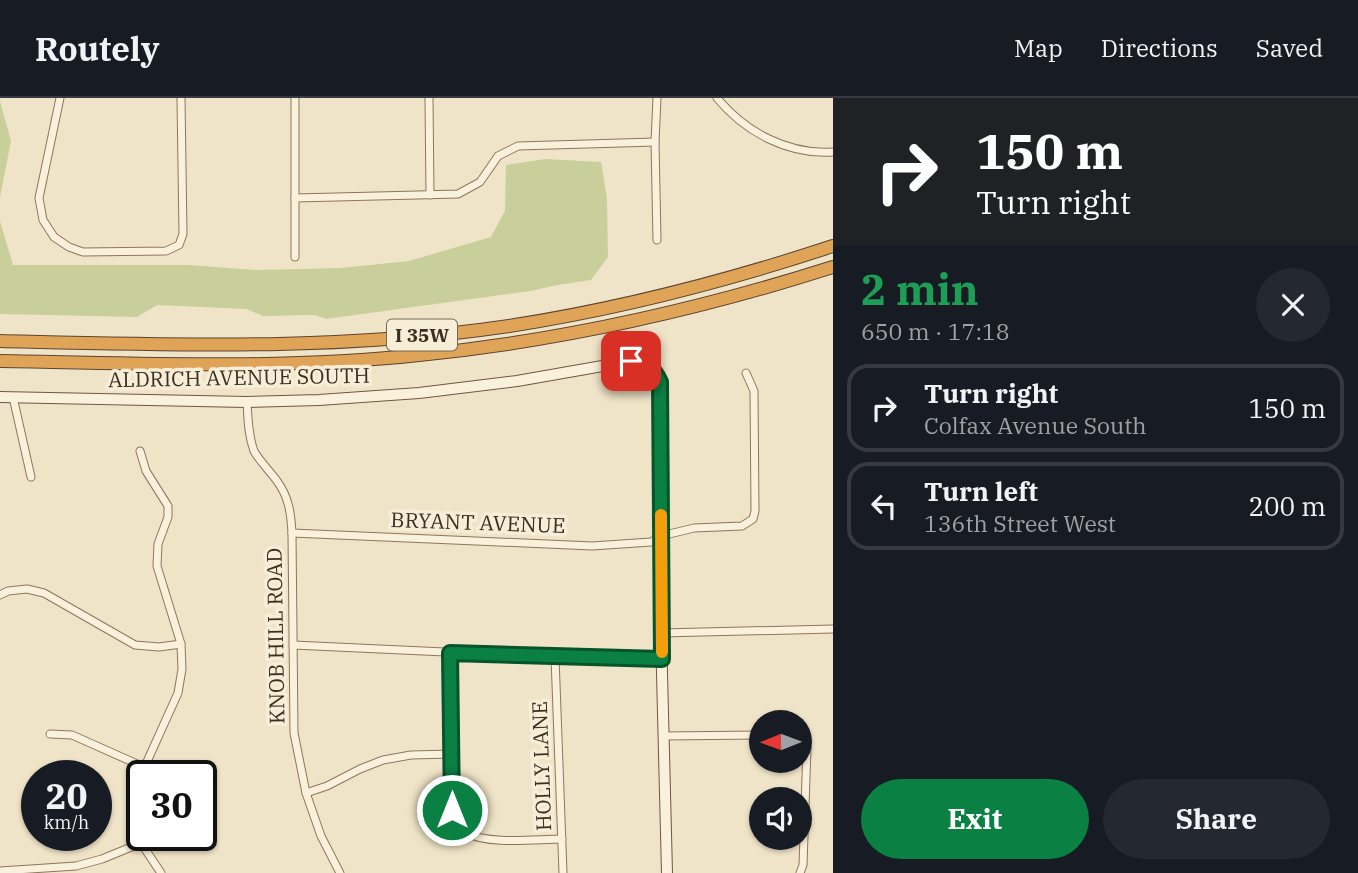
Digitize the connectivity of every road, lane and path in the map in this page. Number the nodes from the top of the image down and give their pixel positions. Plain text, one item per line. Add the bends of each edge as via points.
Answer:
1 (60, 98) edge
2 (181, 98) edge
3 (295, 98) edge
4 (429, 98) edge
5 (657, 98) edge
6 (717, 98) edge
7 (655, 142) junction
8 (833, 152) edge
9 (430, 195) junction
10 (295, 198) junction
11 (657, 240) dead end
12 (833, 246) edge
13 (295, 257) dead end
14 (833, 267) edge
15 (0, 341) edge
16 (0, 361) edge
17 (746, 373) dead end
18 (0, 397) edge
19 (13, 397) junction
20 (247, 402) junction
21 (140, 450) dead end
22 (31, 477) dead end
23 (292, 533) junction
24 (661, 536) junction
25 (0, 595) edge
26 (833, 629) edge
27 (661, 633) junction
28 (181, 644) junction
29 (293, 645) junction
30 (450, 653) junction
31 (555, 657) junction
32 (662, 659) junction
33 (50, 734) dead end
34 (749, 735) edge
35 (663, 736) junction
36 (451, 754) junction
37 (128, 760) edge
38 (147, 760) edge
39 (806, 774) edge
40 (306, 793) junction
41 (562, 839) junction
42 (126, 849) edge
43 (146, 851) edge
44 (0, 871) edge
45 (161, 873) edge
46 (340, 873) edge
47 (563, 873) edge
48 (667, 873) edge
49 (800, 873) edge

1 - 2 street via 39,198 43,220 54,237 83,252 166,251 179,246 183,234
3 - 10 street
4 - 9 street
5 - 7 street
6 - 8 street via 764,137 802,149
7 - 9 street via 518,146 498,156 480,182 457,194
7 - 11 street
9 - 10 street
10 - 13 street
12 - 15 highway, I 35W via 663,296 473,330 252,345
14 - 16 highway, I 35W via 628,323 418,356 241,365
17 - 24 street, BRYANT AVENUE via 754,391 753,519 742,526 694,528
18 - 19 street, ALDRICH AVENUE SOUTH
19 - 20 street, ALDRICH AVENUE SOUTH
19 - 22 street
20 - 23 street, KNOB HILL ROAD via 251,443 287,498
20 - 24 street, ALDRICH AVENUE SOUTH via 419,393 517,382 631,361 644,363 660,382
21 - 28 street via 146,471 168,506 157,566
23 - 24 street, BRYANT AVENUE via 592,545 650,541
23 - 29 street, KNOB HILL ROAD
24 - 27 street
25 - 28 street via 27,589 44,593 135,645
26 - 27 street
27 - 32 street
28 - 38 street via 178,692
29 - 30 street
29 - 40 street, KNOB HILL ROAD via 294,733
30 - 31 street
30 - 36 street
31 - 32 street
31 - 41 street, HOLLY LANE
32 - 35 street
33 - 37 street via 72,735
34 - 35 street
35 - 48 street
36 - 40 street via 383,760
36 - 41 street via 452,810 465,832 485,839
39 - 49 street
40 - 46 street, KNOB HILL ROAD
41 - 47 street, HOLLY LANE
42 - 44 street via 76,866
43 - 45 street

